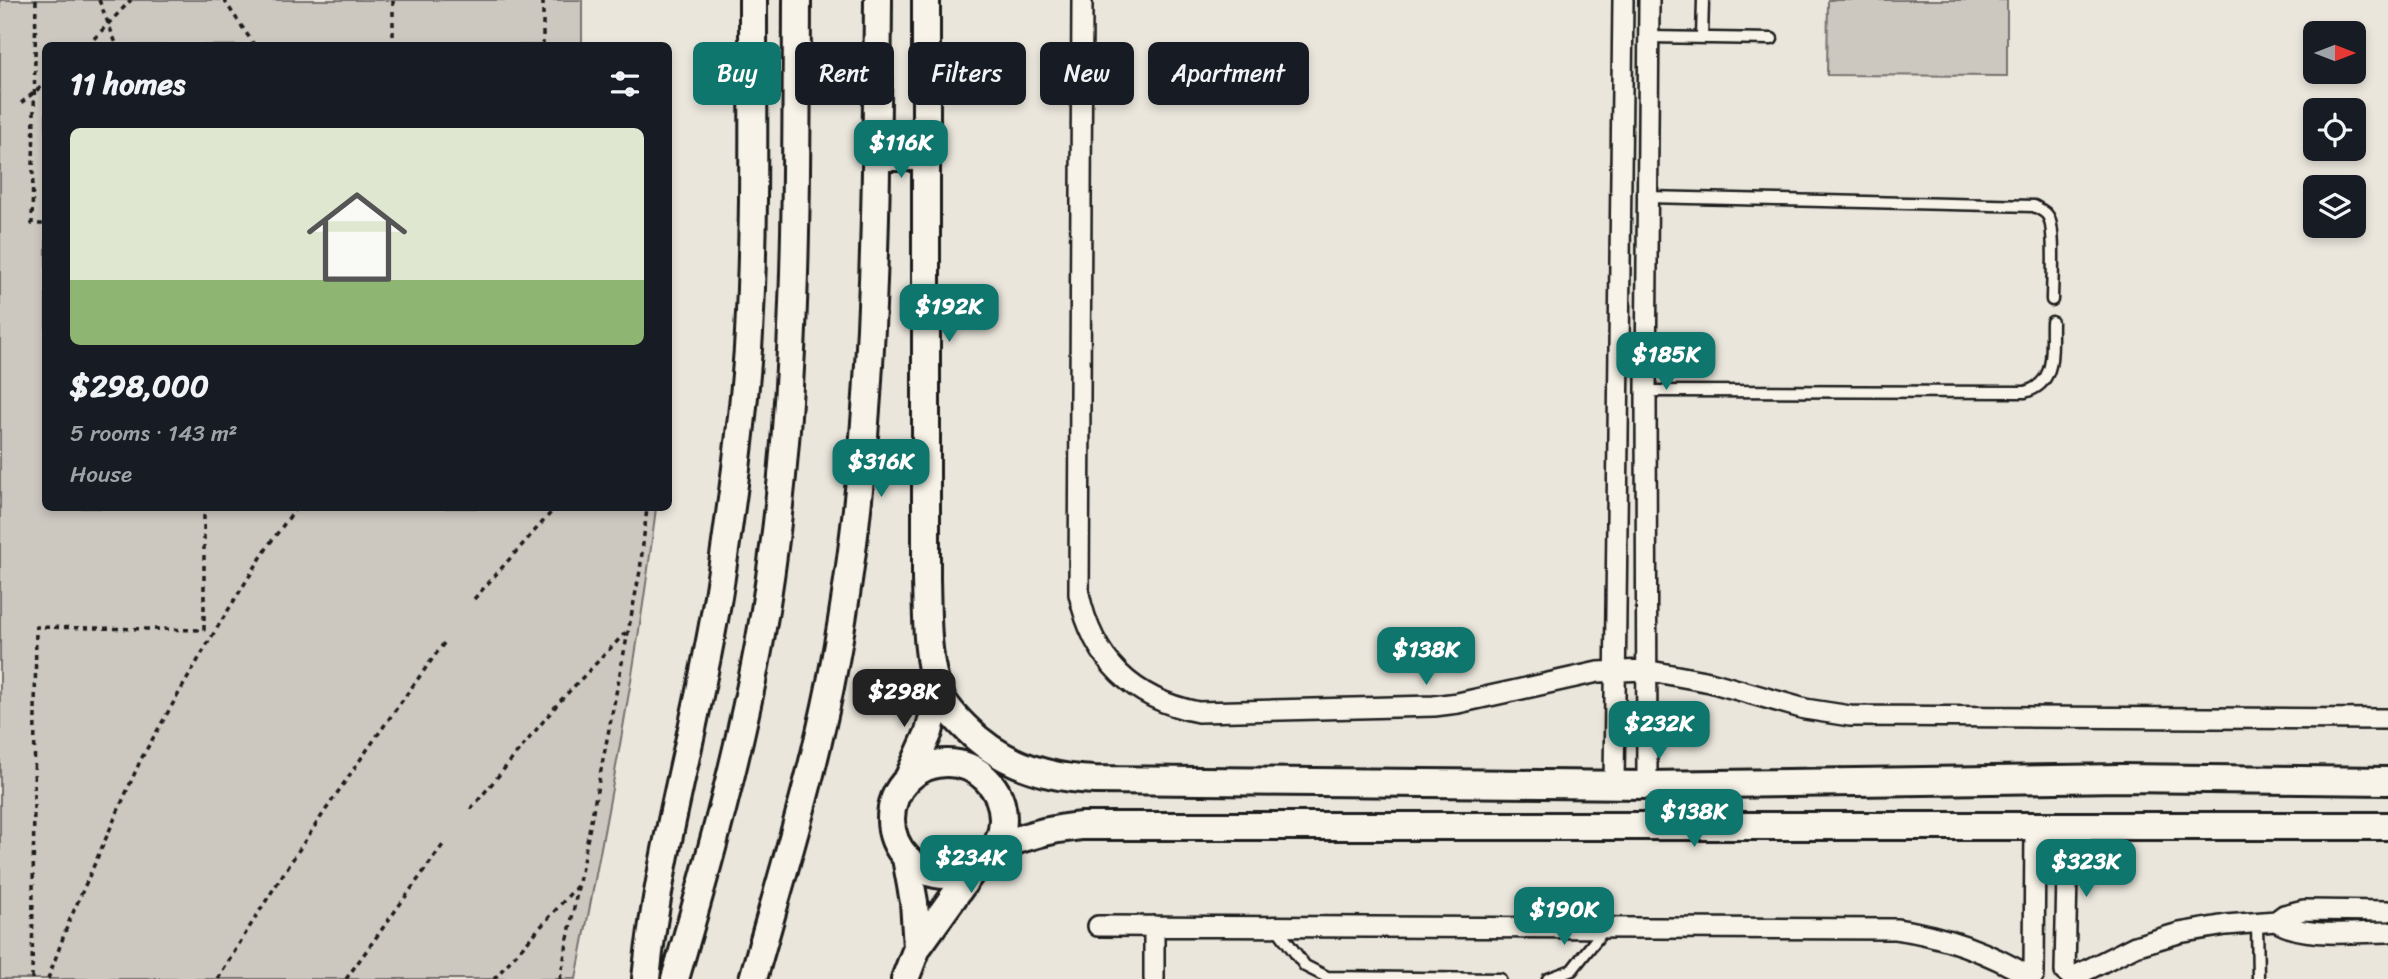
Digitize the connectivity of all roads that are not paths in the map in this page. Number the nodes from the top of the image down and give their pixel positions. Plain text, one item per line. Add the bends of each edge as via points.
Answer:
1 (753, 0) edge
2 (797, 0) edge
3 (878, 0) edge
4 (926, 0) edge
5 (1082, 0) edge
6 (1623, 0) edge
7 (1649, 0) edge
8 (1703, 0) edge
9 (1648, 37) junction
10 (1702, 38) junction
11 (1772, 39) dead end
12 (877, 157) junction
13 (925, 157) junction
14 (1647, 197) junction
15 (2052, 300) dead end
16 (2052, 322) dead end
17 (1646, 391) junction
18 (1645, 670) junction
19 (1616, 671) junction
20 (939, 693) junction
21 (2388, 719) edge
22 (995, 753) junction
23 (980, 775) junction
24 (908, 779) junction
25 (2388, 781) edge
26 (1614, 784) junction
27 (1647, 785) junction
28 (2035, 825) junction
29 (2068, 825) junction
30 (2388, 826) edge
31 (906, 858) junction
32 (984, 859) junction
33 (2388, 911) edge
34 (2267, 922) junction
35 (1098, 926) dead end
36 (1154, 926) junction
37 (1276, 926) junction
38 (1606, 927) junction
39 (2388, 932) edge
40 (916, 948) junction
41 (2069, 976) edge
42 (2032, 977) edge
43 (646, 979) edge
44 (675, 979) edge
45 (753, 979) edge
46 (905, 979) edge
47 (1154, 979) edge
48 (1500, 979) edge
49 (1548, 979) edge
50 (2258, 979) edge

1 - 43 street via 751,270 742,413 710,643 655,907
2 - 44 street via 793,326 771,565 740,732
3 - 12 street
4 - 13 street
5 - 19 street via 1079,594 1089,630 1109,662 1149,696 1198,712 1434,706
6 - 19 street
7 - 9 street
8 - 10 lane
9 - 10 lane
9 - 14 street
10 - 11 lane
12 - 13 street
12 - 45 street via 864,436 841,626 803,806
13 - 20 street via 926,589 933,674
14 - 15 lane via 2034,206 2049,217 2052,230
14 - 17 street
16 - 17 lane via 2047,378 2041,386 2025,392
17 - 18 street
18 - 19 street
18 - 21 street via 1850,716
18 - 27 street
19 - 26 street
20 - 22 street via 964,726
20 - 24 street via 929,732
22 - 23 street
22 - 26 street via 1046,775 1073,779
23 - 24 street via 966,767 942,764
23 - 32 street via 994,790 1002,814 1002,827
24 - 31 street via 894,799 891,824
25 - 27 street via 2121,778
26 - 27 street
28 - 29 street
28 - 32 street via 1081,826 1014,839
28 - 42 street
29 - 30 street
29 - 41 street
31 - 32 street via 939,875 964,873
31 - 40 street
32 - 40 street
33 - 34 street via 2304,910
34 - 39 street via 2303,932
34 - 41 street via 2157,938
34 - 50 lane
35 - 36 street
36 - 37 street
36 - 47 street
37 - 38 street
37 - 48 lane via 1305,967 1327,977
38 - 42 street via 1896,929 1980,950
38 - 49 lane via 1572,970
40 - 46 street
41 - 42 street via 2049,969

